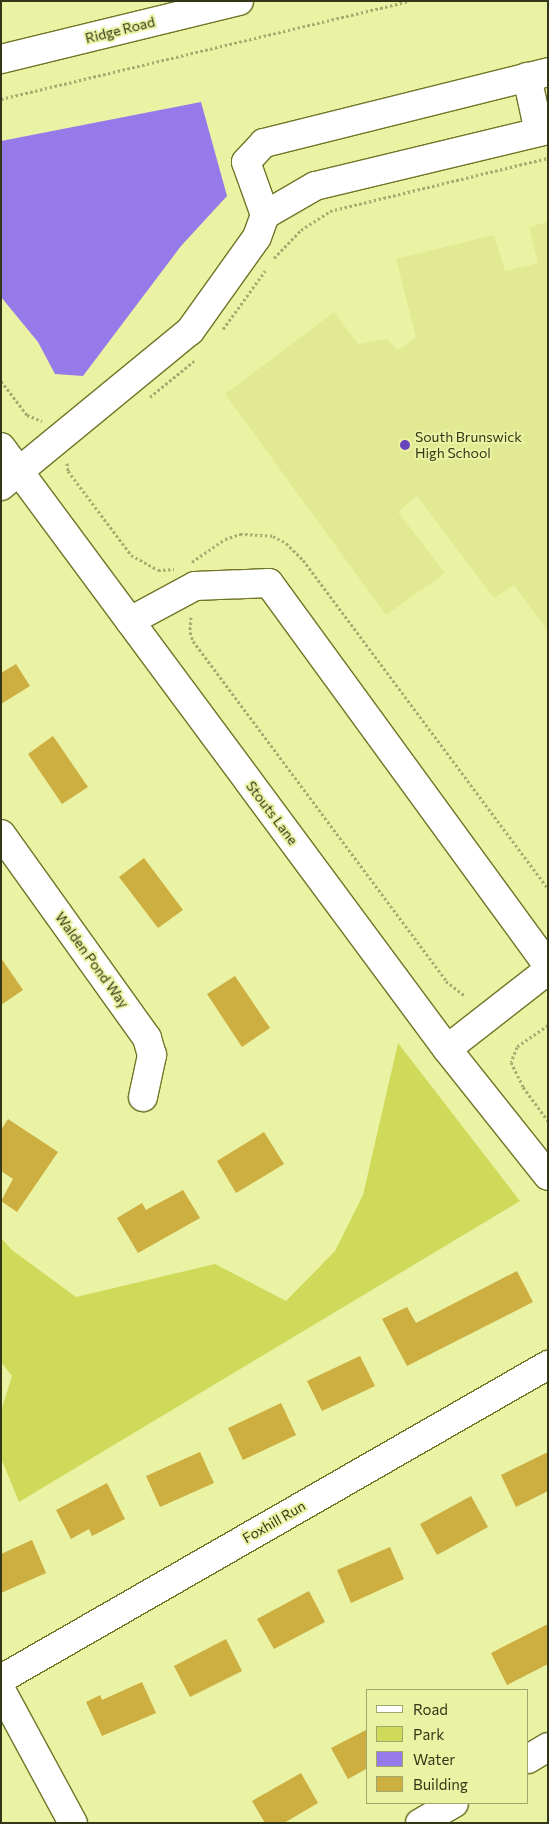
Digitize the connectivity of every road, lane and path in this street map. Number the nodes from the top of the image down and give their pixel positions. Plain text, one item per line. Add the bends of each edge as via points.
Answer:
1 (239, 1) edge
2 (408, 1) edge
3 (1, 59) edge
4 (537, 74) edge
5 (1, 99) edge
6 (544, 131) edge
7 (548, 158) edge
8 (264, 215) junction
9 (272, 260) dead end
10 (267, 268) dead end
11 (220, 333) dead end
12 (198, 357) dead end
13 (1, 381) edge
14 (146, 400) dead end
15 (57, 442) junction
16 (1, 447) edge
17 (11, 479) edge
18 (186, 565) dead end
19 (179, 567) dead end
20 (191, 617) dead end
21 (130, 621) junction
22 (1, 834) edge
23 (548, 889) edge
24 (548, 965) edge
25 (548, 970) edge
26 (465, 996) dead end
27 (548, 1025) edge
28 (447, 1049) junction
29 (143, 1097) dead end
30 (548, 1121) edge
31 (548, 1176) edge
32 (548, 1365) edge
33 (1, 1680) edge
34 (1, 1690) edge
35 (548, 1747) edge
36 (529, 1758) edge
37 (452, 1804) edge
38 (73, 1823) edge
39 (420, 1823) edge

1 - 3 street, Ridge Road
2 - 5 path
4 - 6 street
4 - 8 street via 264,143 246,162
6 - 8 street via 316,186
7 - 9 path via 330,211 301,230
8 - 15 street via 257,237 190,331
10 - 11 path
12 - 14 path
13 - 15 path via 27,415 41,420
15 - 17 street
15 - 19 path via 67,457 68,471 131,555 158,570
16 - 17 street, Stouts Lane
17 - 21 street, Stouts Lane
18 - 23 path via 225,539 240,534 273,536 286,543 304,560
20 - 26 path via 190,632 194,641 446,981
21 - 24 street via 195,586 269,583
21 - 28 street, Stouts Lane
22 - 29 street, Walden Pond Way via 148,1038 152,1056
25 - 28 street
27 - 30 path via 517,1047 512,1062 522,1087
28 - 31 street, Stouts Lane
32 - 33 street, Foxhill Run
34 - 38 street
35 - 36 street
37 - 39 street

